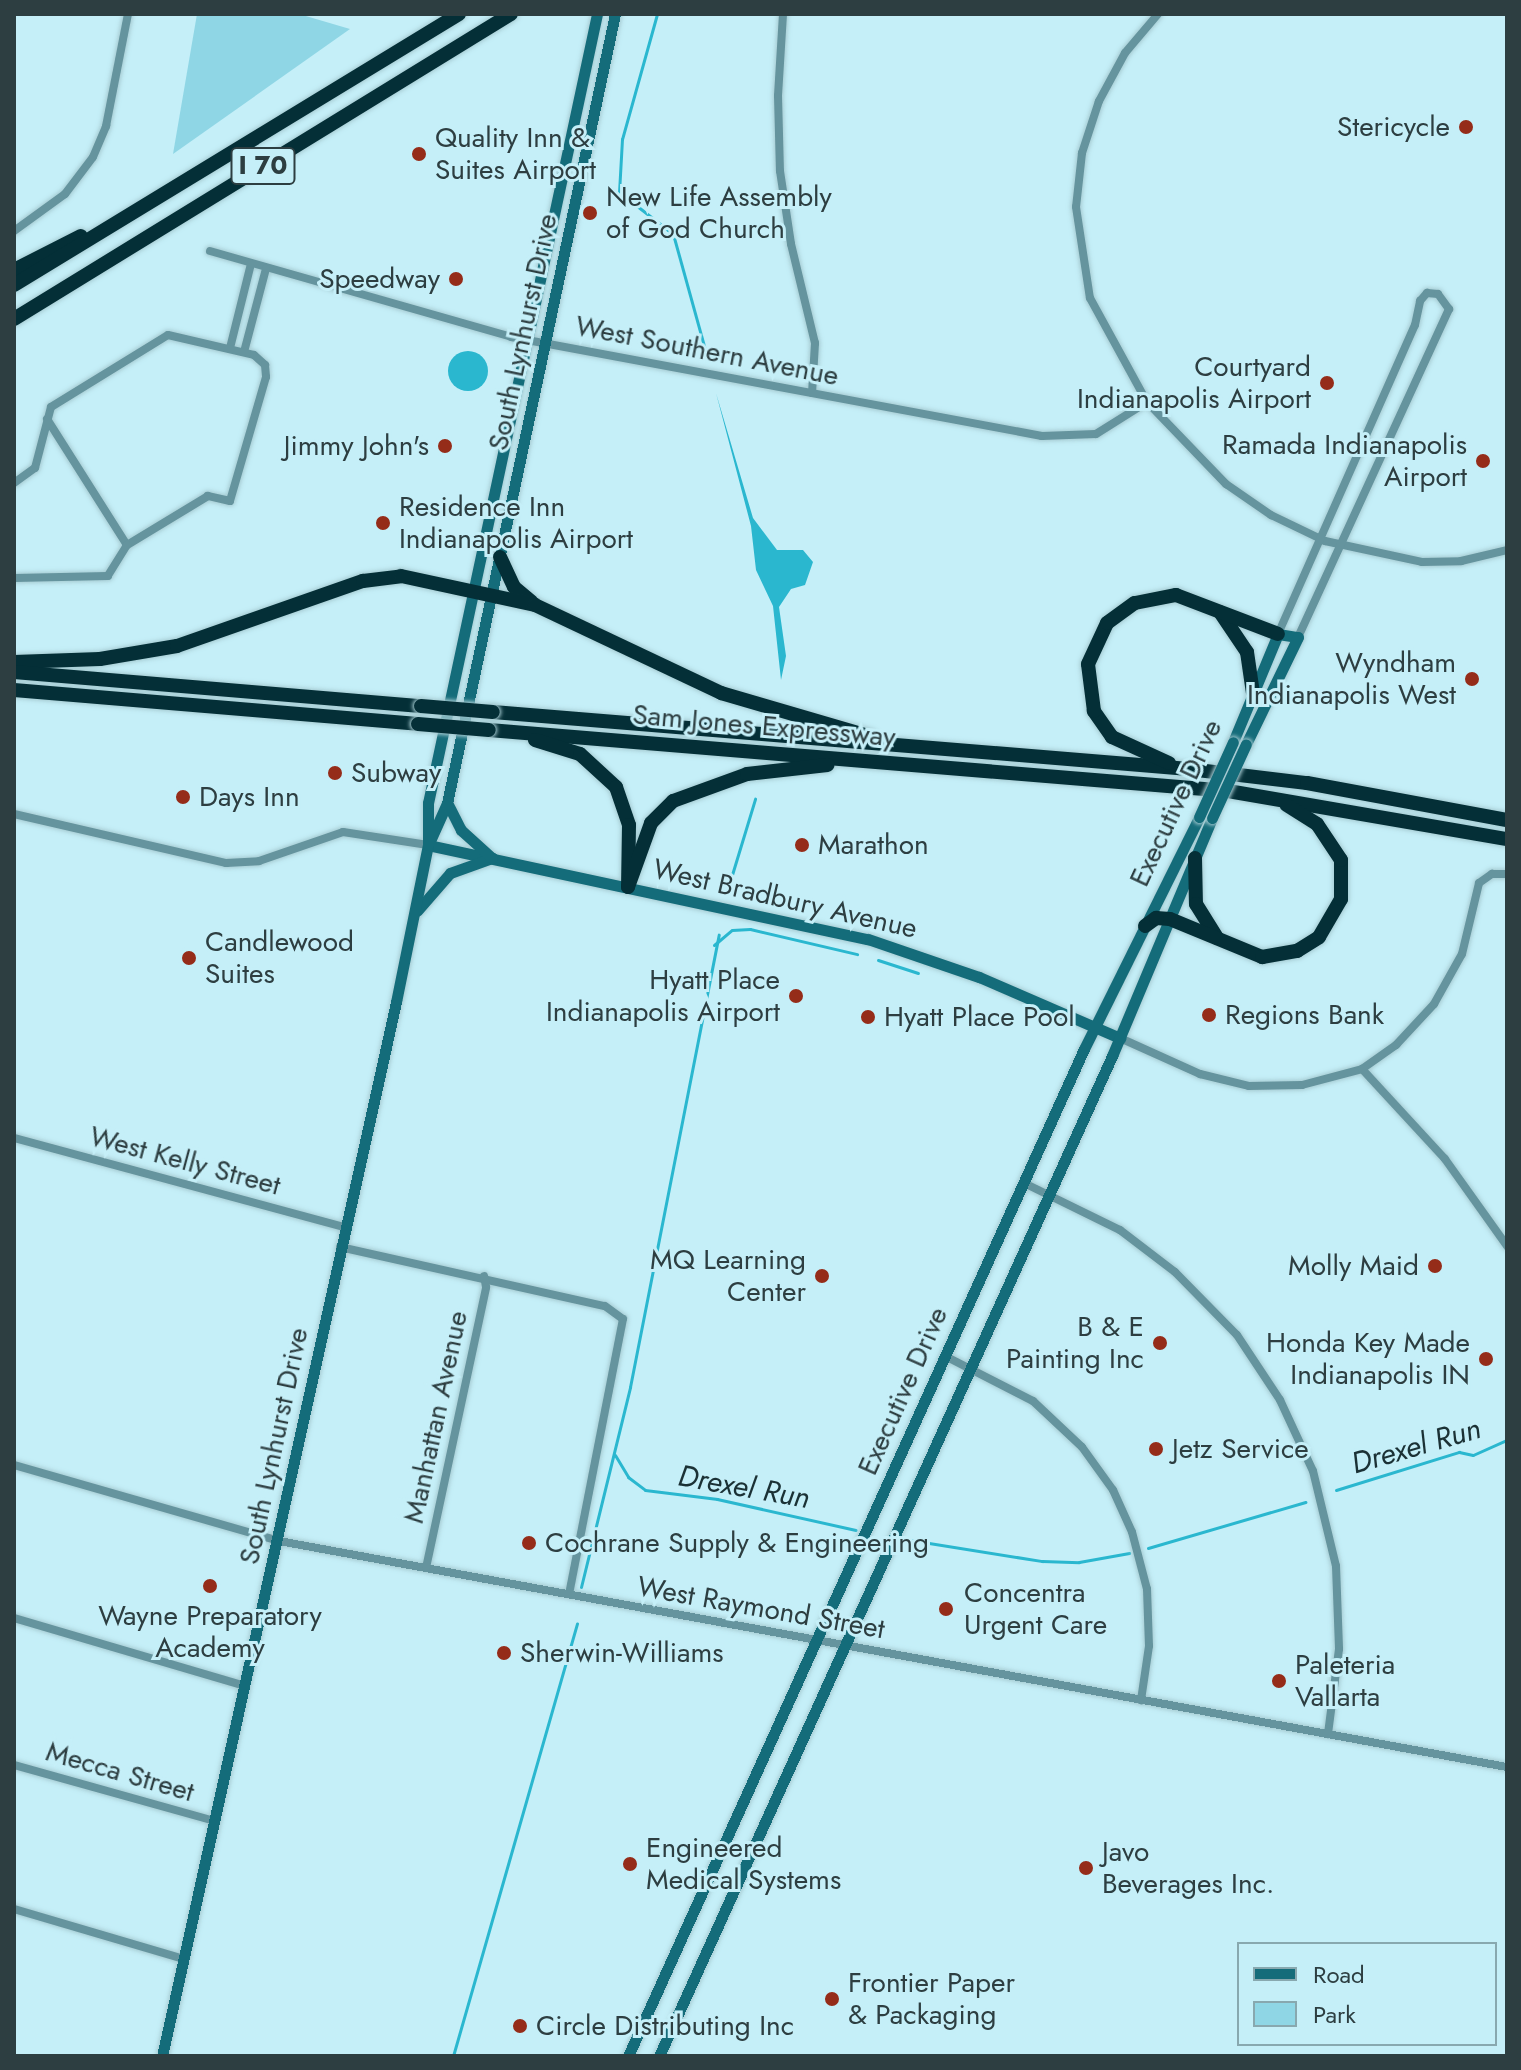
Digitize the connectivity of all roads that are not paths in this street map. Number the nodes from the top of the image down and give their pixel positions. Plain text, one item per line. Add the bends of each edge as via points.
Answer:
1 (128, 14) edge
2 (459, 14) edge
3 (511, 14) edge
4 (597, 14) edge
5 (615, 14) edge
6 (783, 14) edge
7 (1158, 14) edge
8 (153, 202) junction
9 (14, 231) edge
10 (210, 251) dead end
11 (251, 264) junction
12 (266, 269) junction
13 (14, 270) edge
14 (14, 285) edge
15 (14, 319) edge
16 (528, 340) junction
17 (545, 343) junction
18 (230, 348) junction
19 (244, 352) junction
20 (812, 393) junction
21 (1147, 402) junction
22 (47, 419) junction
23 (14, 483) edge
24 (1317, 538) junction
25 (127, 545) junction
26 (1341, 547) junction
27 (1507, 550) edge
28 (500, 557) junction
29 (14, 578) edge
30 (473, 594) junction
31 (490, 598) junction
32 (1207, 602) junction
33 (535, 605) junction
34 (1278, 634) junction
35 (1298, 637) junction
36 (14, 662) edge
37 (14, 672) edge
38 (14, 690) edge
39 (1253, 693) junction
40 (489, 730) junction
41 (1239, 743) junction
42 (914, 747) junction
43 (887, 763) junction
44 (1189, 769) junction
45 (1275, 799) junction
46 (447, 803) junction
47 (14, 814) edge
48 (1507, 820) edge
49 (1507, 841) edge
50 (428, 845) junction
51 (492, 858) junction
52 (1195, 858) junction
53 (1507, 874) edge
54 (628, 887) junction
55 (415, 914) junction
56 (1170, 919) junction
57 (1145, 926) junction
58 (1224, 943) junction
59 (1095, 1027) junction
60 (1120, 1038) junction
61 (1362, 1069) junction
62 (14, 1138) edge
63 (1024, 1183) junction
64 (1050, 1194) junction
65 (344, 1227) junction
66 (1507, 1246) edge
67 (340, 1247) junction
68 (484, 1276) junction
69 (945, 1356) junction
70 (971, 1367) junction
71 (14, 1465) edge
72 (279, 1541) junction
73 (426, 1568) junction
74 (569, 1594) junction
75 (14, 1618) edge
76 (816, 1640) junction
77 (845, 1645) junction
78 (245, 1686) junction
79 (1141, 1700) junction
80 (1328, 1734) junction
81 (14, 1765) edge
82 (1507, 1767) edge
83 (214, 1821) junction
84 (14, 1909) edge
85 (184, 1959) junction
86 (162, 2056) edge
87 (628, 2056) edge
88 (659, 2056) edge

1 - 9 street via 106,126 87,167 58,200
2 - 8 highway, I 70
3 - 15 highway, I 70
4 - 16 street, South Lynhurst Drive
5 - 17 street, South Lynhurst Drive
6 - 20 street via 780,171 792,251 815,343
7 - 21 street via 1125,53 1099,101 1076,196 1078,245 1090,298
8 - 13 highway
8 - 14 highway, I 70
10 - 11 street, West Southern Avenue
11 - 12 street, West Southern Avenue
11 - 18 street
12 - 16 street, West Southern Avenue
12 - 19 street
16 - 17 street, West Southern Avenue
16 - 30 street, South Lynhurst Drive
17 - 20 street, West Southern Avenue
17 - 28 street, South Lynhurst Drive
18 - 19 street
18 - 22 street via 168,335 51,407
19 - 25 street via 261,360 266,375 231,499 208,496
20 - 21 street, West Southern Avenue via 1060,438 1109,429
21 - 24 street via 1226,484
22 - 23 street via 35,468
22 - 25 street
24 - 26 street
24 - 26 street, Executive Drive via 1415,325 1420,301 1427,293 1438,294 1447,301 1447,313
24 - 34 street, Executive Drive
25 - 29 street via 108,576
26 - 27 street via 1434,562
26 - 35 street, Executive Drive
28 - 31 street, South Lynhurst Drive
28 - 33 highway via 514,587
30 - 31 highway
30 - 36 highway via 436,582 384,577 177,646 100,659
30 - 50 street, South Lynhurst Drive via 428,803
31 - 33 highway
31 - 46 street, South Lynhurst Drive
32 - 34 highway
32 - 39 highway via 1242,640
32 - 44 highway via 1167,595 1126,607 1101,630 1087,668 1094,711 1112,737
33 - 42 highway via 721,693
34 - 35 street
34 - 39 street, Executive Drive
35 - 41 street, Executive Drive
37 - 42 highway, Sam Jones Expressway, bridge
38 - 40 highway, Sam Jones Expressway, bridge
39 - 41 street, Executive Drive
40 - 43 highway, Sam Jones Expressway
40 - 54 highway via 568,749 605,773 627,812
41 - 52 street, Executive Drive, bridge
41 - 57 street, Executive Drive, bridge
42 - 44 highway, Sam Jones Expressway
43 - 45 highway, Sam Jones Expressway
43 - 54 highway via 772,769 673,801 651,823
44 - 48 highway, Sam Jones Expressway via 1349,790
45 - 49 highway, Sam Jones Expressway
45 - 58 highway via 1313,820 1334,844 1343,878 1338,908 1322,934 1297,951 1258,956
46 - 50 street, South Lynhurst Drive
46 - 51 street via 461,830
47 - 50 street via 226,863 259,861 343,832
50 - 51 street, West Bradbury Avenue
50 - 55 street, South Lynhurst Drive
51 - 54 street, West Bradbury Avenue
51 - 55 street via 450,873
52 - 56 street, Executive Drive
52 - 58 highway via 1196,904
53 - 61 street via 1485,877 1475,889 1467,937 1444,990 1411,1031
54 - 59 street, West Bradbury Avenue via 793,920 903,949
55 - 65 street, South Lynhurst Drive
56 - 57 highway via 1156,918
56 - 58 highway
56 - 60 street, Executive Drive
57 - 59 street, Executive Drive
59 - 60 street, West Bradbury Avenue
59 - 63 street, Executive Drive
60 - 61 street via 1200,1074 1249,1086 1302,1085
60 - 64 street, Executive Drive
61 - 66 street via 1445,1159
62 - 65 street, West Kelly Street
63 - 64 street
63 - 69 street, Executive Drive
64 - 70 street, Executive Drive
64 - 80 street via 1120,1230 1175,1272 1237,1335 1289,1417 1322,1499 1337,1575 1339,1663
65 - 67 street, South Lynhurst Drive
67 - 68 street
67 - 72 street, South Lynhurst Drive
68 - 73 street, Manhattan Avenue via 486,1287
68 - 74 street via 605,1306 619,1314 624,1331
69 - 70 street
69 - 76 street, Executive Drive
70 - 77 street, Executive Drive
70 - 79 street via 1026,1396 1061,1425 1098,1468 1122,1507 1142,1563 1148,1601 1149,1646
71 - 72 street, West Raymond Street
72 - 73 street, West Raymond Street
72 - 78 street, South Lynhurst Drive
73 - 74 street, West Raymond Street
74 - 76 street, West Raymond Street
75 - 78 street
76 - 77 street, West Raymond Street
76 - 87 street, Executive Drive
77 - 79 street, West Raymond Street
77 - 88 street, Executive Drive
78 - 83 street, South Lynhurst Drive
79 - 80 street, West Raymond Street
80 - 82 street, West Raymond Street
81 - 83 street, Mecca Street
83 - 85 street, South Lynhurst Drive
84 - 85 street
85 - 86 street, South Lynhurst Drive

